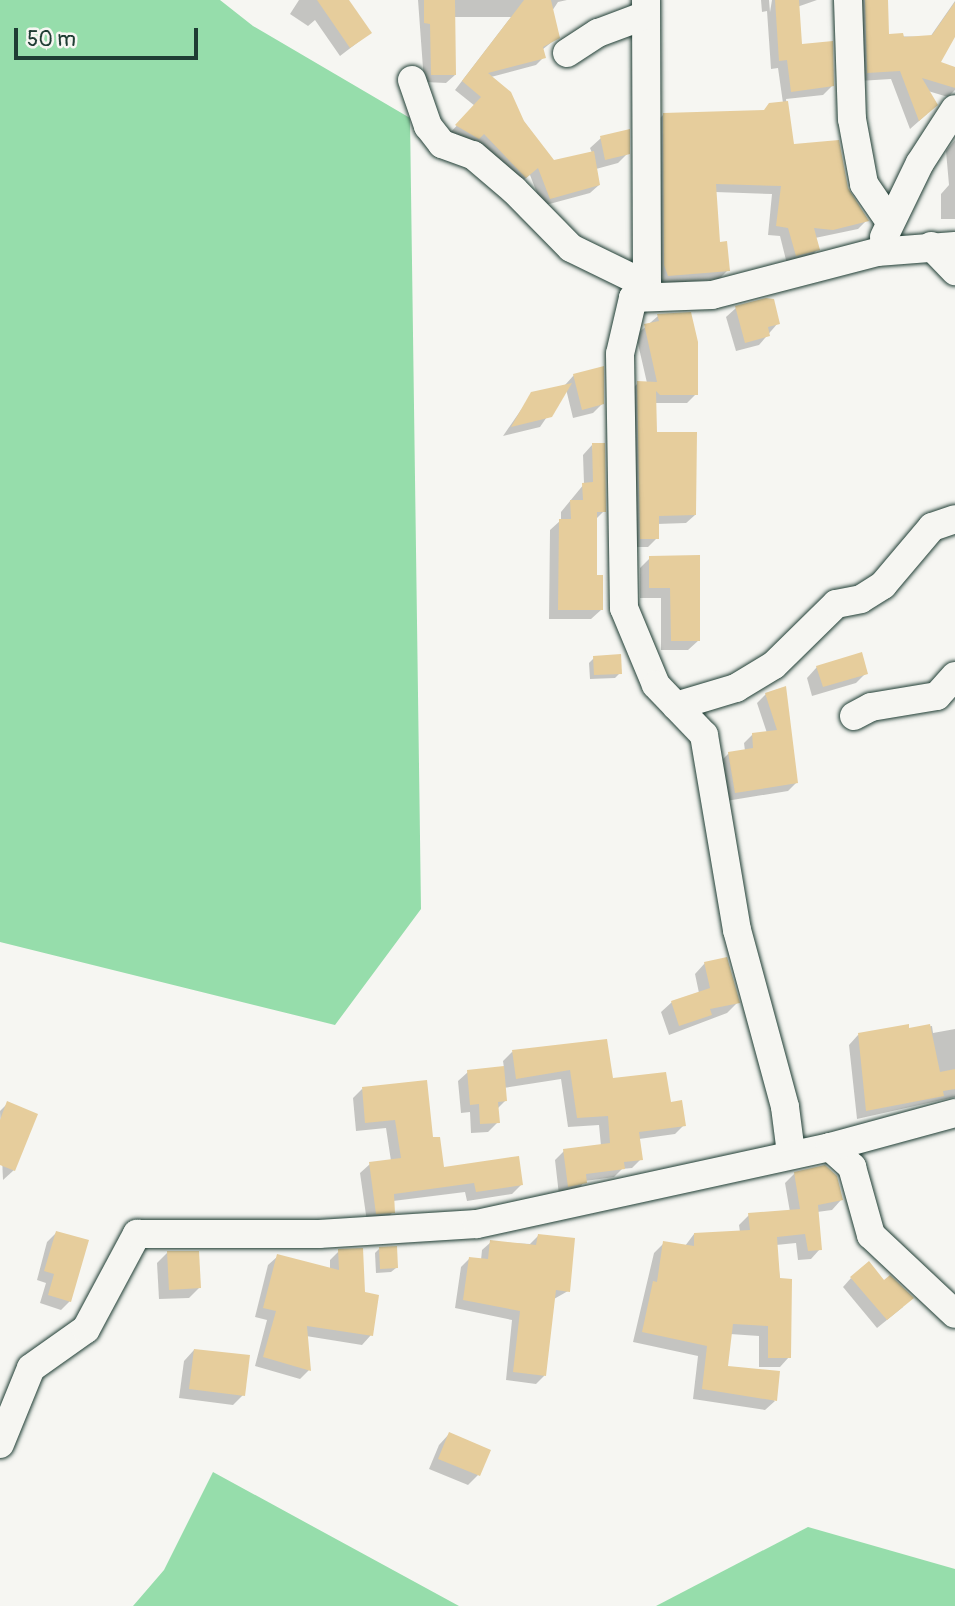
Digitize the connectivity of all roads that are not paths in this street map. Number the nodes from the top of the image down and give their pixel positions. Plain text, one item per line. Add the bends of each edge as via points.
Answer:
1 (848, 0) edge
2 (646, 7) edge
3 (567, 53) dead end
4 (412, 80) dead end
5 (955, 109) edge
6 (890, 222) junction
7 (943, 246) edge
8 (877, 252) junction
9 (955, 271) edge
10 (640, 292) junction
11 (955, 519) edge
12 (955, 676) edge
13 (676, 706) junction
14 (854, 716) dead end
15 (955, 1112) edge
16 (830, 1147) junction
17 (791, 1153) junction
18 (955, 1314) edge
19 (0, 1444) edge

1 - 6 street via 852,119 864,184
2 - 3 street
2 - 10 street
4 - 10 street via 428,126 442,144 472,155 571,248
5 - 6 street
6 - 8 street
7 - 8 street
7 - 9 street
8 - 10 street via 712,295
10 - 13 street via 620,354 624,608 656,685
11 - 13 street via 932,527 883,585 861,599 836,604 774,665 736,688
12 - 14 street via 937,696 872,707
13 - 17 street via 704,735 737,930 785,1107
15 - 16 street
16 - 17 street
16 - 18 street via 852,1167 871,1235
17 - 19 street via 477,1224 319,1234 138,1234 86,1329 31,1368

